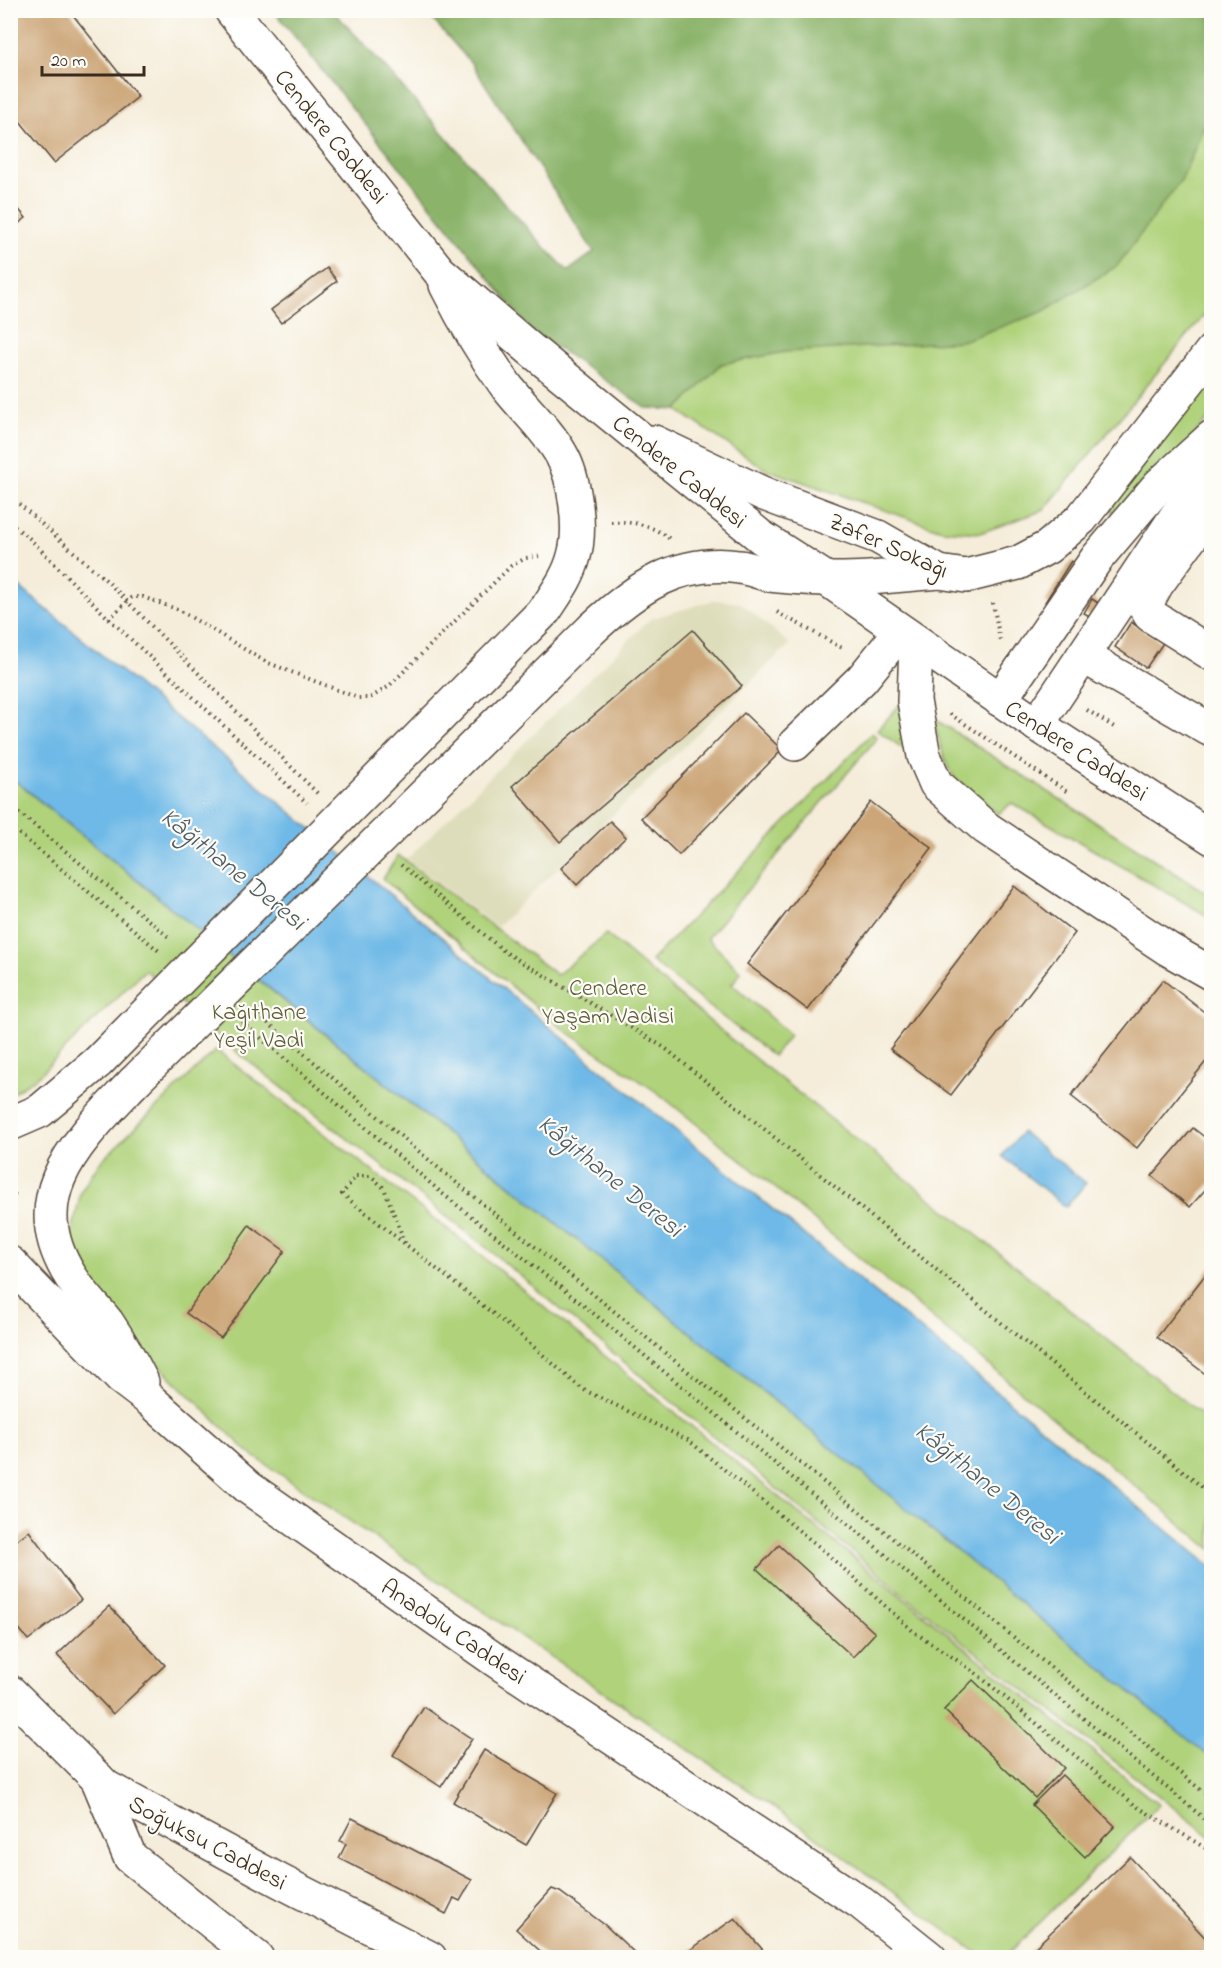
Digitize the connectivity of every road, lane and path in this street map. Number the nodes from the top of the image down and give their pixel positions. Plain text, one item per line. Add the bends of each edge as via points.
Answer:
1 (231, 10) edge
2 (439, 271) junction
3 (1212, 351) edge
4 (631, 431) junction
5 (1212, 437) edge
6 (1212, 456) edge
7 (10, 496) edge
8 (1212, 508) edge
9 (577, 522) junction
10 (10, 524) edge
11 (698, 568) junction
12 (939, 572) junction
13 (828, 580) junction
14 (992, 598) dead end
15 (127, 600) junction
16 (109, 619) junction
17 (908, 637) junction
18 (1004, 646) dead end
19 (1212, 654) edge
20 (1083, 656) junction
21 (1000, 700) junction
22 (1037, 726) junction
23 (1209, 729) dead end
24 (795, 744) dead end
25 (322, 798) dead end
26 (10, 805) edge
27 (310, 806) dead end
28 (10, 826) edge
29 (1212, 838) edge
30 (395, 860) dead end
31 (173, 941) dead end
32 (162, 954) dead end
33 (1212, 974) edge
34 (252, 1009) dead end
35 (233, 1014) dead end
36 (10, 1124) edge
37 (405, 1243) junction
38 (10, 1263) edge
39 (150, 1400) junction
40 (1212, 1495) edge
41 (10, 1692) edge
42 (97, 1779) junction
43 (1212, 1799) edge
44 (1212, 1825) edge
45 (1212, 1852) edge
46 (257, 1958) edge
47 (430, 1958) edge
48 (930, 1958) edge

1 - 2 main road, Cendere Caddesi
2 - 4 main road, Cendere Caddesi
2 - 9 main road via 492,367 561,453 572,478
3 - 12 main road, Zafer Sokağı via 1081,519 1048,548 987,573 966,576
4 - 12 main road, Zafer Sokağı via 719,474 878,537
4 - 13 main road, Cendere Caddesi via 760,537
5 - 21 main road via 1159,485 1097,558
6 - 20 main road via 1205,473
7 - 15 path
8 - 19 main road via 1145,606 1150,615
9 - 11 path via 634,521 663,533
9 - 15 path via 563,525 537,558 526,558 511,566 388,687 370,698 358,698 266,662 179,610 143,597
9 - 36 main road, bridge via 575,555 546,609 98,1062 40,1112
10 - 16 path via 29,538
11 - 13 main road via 738,567 770,575
11 - 39 main road, bridge via 647,584 624,599 81,1138 54,1187 51,1212 57,1248 75,1284 107,1322
12 - 13 main road
13 - 17 main road, Cendere Caddesi
14 - 18 path
15 - 16 path
15 - 25 path
16 - 27 path
17 - 21 main road, Cendere Caddesi
17 - 24 main road
17 - 33 main road via 924,756 936,784 986,828
20 - 22 main road
20 - 23 main road
21 - 22 main road, Cendere Caddesi
22 - 29 main road, Cendere Caddesi
26 - 31 path
28 - 32 path
30 - 40 path via 505,952 665,1048
34 - 43 path via 436,1166
35 - 44 path via 443,1194 598,1317
37 - 37 path via 342,1194 356,1176 371,1176 384,1188
37 - 45 path via 582,1389 688,1440 824,1551 914,1632 972,1670 1136,1806
38 - 39 main road, Anadolu Caddesi via 121,1378
39 - 48 main road, Anadolu Caddesi via 249,1488 307,1531 861,1903
41 - 42 main road, Soğuksu Caddesi
42 - 46 main road via 130,1857
42 - 47 main road, Soğuksu Caddesi via 269,1875

